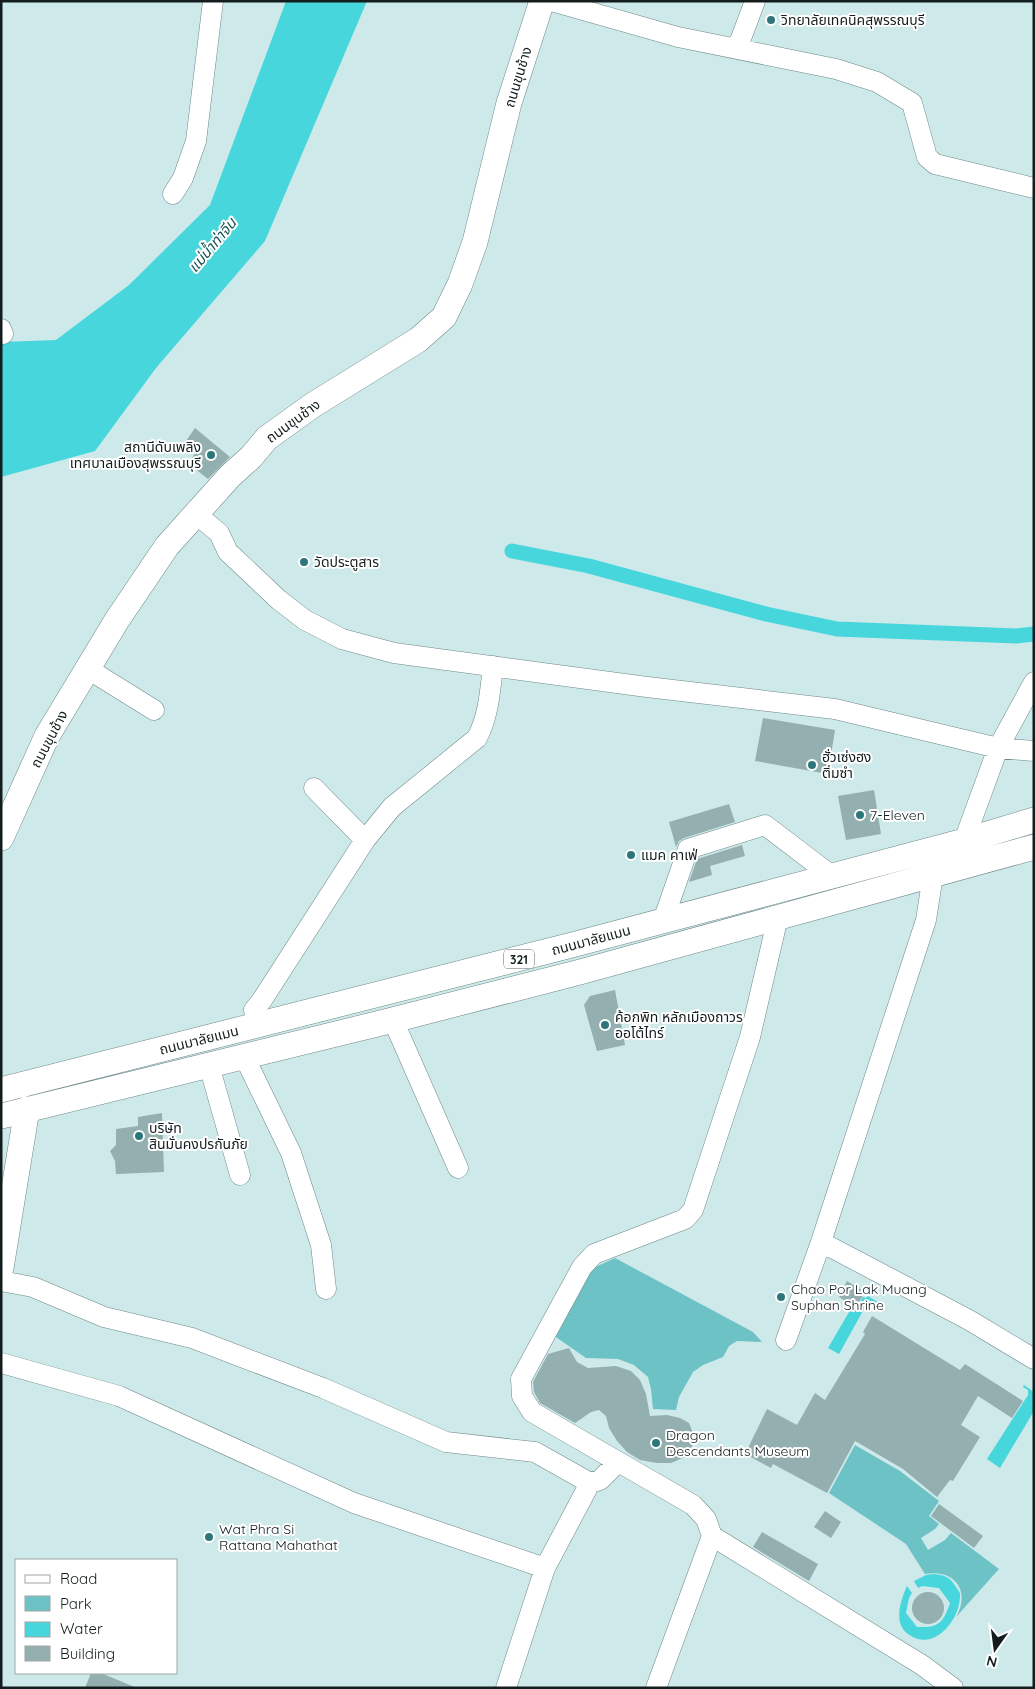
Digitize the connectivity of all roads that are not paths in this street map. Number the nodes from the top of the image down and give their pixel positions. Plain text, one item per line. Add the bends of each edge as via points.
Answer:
1 (214, 1) edge
2 (542, 1) edge
3 (551, 1) edge
4 (754, 1) edge
5 (737, 49) junction
6 (1034, 188) edge
7 (173, 194) dead end
8 (196, 514) junction
9 (493, 666) junction
10 (88, 669) junction
11 (1034, 682) edge
12 (154, 710) dead end
13 (998, 748) junction
14 (1034, 751) edge
15 (314, 788) dead end
16 (1034, 820) edge
17 (1, 838) edge
18 (365, 840) junction
19 (964, 841) junction
20 (1034, 847) edge
21 (928, 850) junction
22 (933, 875) junction
23 (832, 876) junction
24 (778, 917) junction
25 (663, 921) junction
26 (572, 945) junction
27 (580, 972) junction
28 (394, 1020) junction
29 (259, 1025) junction
30 (244, 1056) junction
31 (209, 1065) junction
32 (1, 1090) edge
33 (28, 1109) junction
34 (1, 1116) edge
35 (458, 1168) dead end
36 (240, 1175) dead end
37 (822, 1242) junction
38 (1, 1268) edge
39 (1, 1281) edge
40 (326, 1289) dead end
41 (786, 1340) dead end
42 (1034, 1359) edge
43 (1, 1363) edge
44 (618, 1462) junction
45 (590, 1483) junction
46 (712, 1536) junction
47 (545, 1568) junction
48 (506, 1688) edge
49 (656, 1688) edge
50 (953, 1688) edge

1 - 7 street via 196,141 183,178
2 - 8 main road, ถนนขุนช้าง via 509,103 475,242 444,317 418,340 267,438
3 - 5 street via 678,37
4 - 5 street
5 - 6 street via 836,69 878,82 912,103 927,157 935,164
8 - 9 street via 218,533 228,552 279,600 305,620 342,639 394,653
8 - 10 main road, ถนนขุนช้าง via 167,546
9 - 13 street via 835,709
9 - 18 street via 485,724 477,738 392,806
10 - 12 street
10 - 17 main road, ถนนขุนช้าง via 48,736
11 - 13 street
13 - 14 street
13 - 19 street
15 - 18 street
16 - 19 main road, ถนนมาลัยแมน / 321
18 - 29 street via 254,1010
19 - 21 main road, ถนนมาลัยแมน / 321
20 - 22 main road, ถนนมาลัยแมน / 321
21 - 22 main road
21 - 23 main road, ถนนมาลัยแมน / 321
22 - 24 main road, ถนนมาลัยแมน / 321
22 - 37 street via 926,920
23 - 25 main road, ถนนมาลัยแมน / 321
23 - 25 street via 765,825 688,849
24 - 27 main road, ถนนมาลัยแมน / 321
24 - 44 street via 750,1037 694,1210 685,1219 594,1254 582,1267 521,1379 522,1396 532,1412
25 - 26 main road, ถนนมาลัยแมน / 321
26 - 27 main road
26 - 29 main road, ถนนมาลัยแมน / 321
27 - 28 main road, ถนนมาลัยแมน / 321
28 - 30 main road, ถนนมาลัยแมน / 321
28 - 35 street
29 - 32 main road, ถนนมาลัยแมน / 321
30 - 31 main road, ถนนมาลัยแมน / 321
30 - 40 street via 291,1153 321,1245
31 - 33 main road, ถนนมาลัยแมน / 321
31 - 36 street
33 - 34 main road, ถนนมาลัยแมน / 321
33 - 38 main road
37 - 41 street
37 - 42 street via 969,1320
39 - 45 street via 33,1287 104,1317 192,1338 323,1388 446,1442 534,1452
43 - 47 street via 119,1396 354,1503
44 - 45 street via 600,1480
44 - 46 street via 693,1505 706,1519
45 - 47 street
46 - 49 street
46 - 50 street via 922,1665
47 - 48 street

